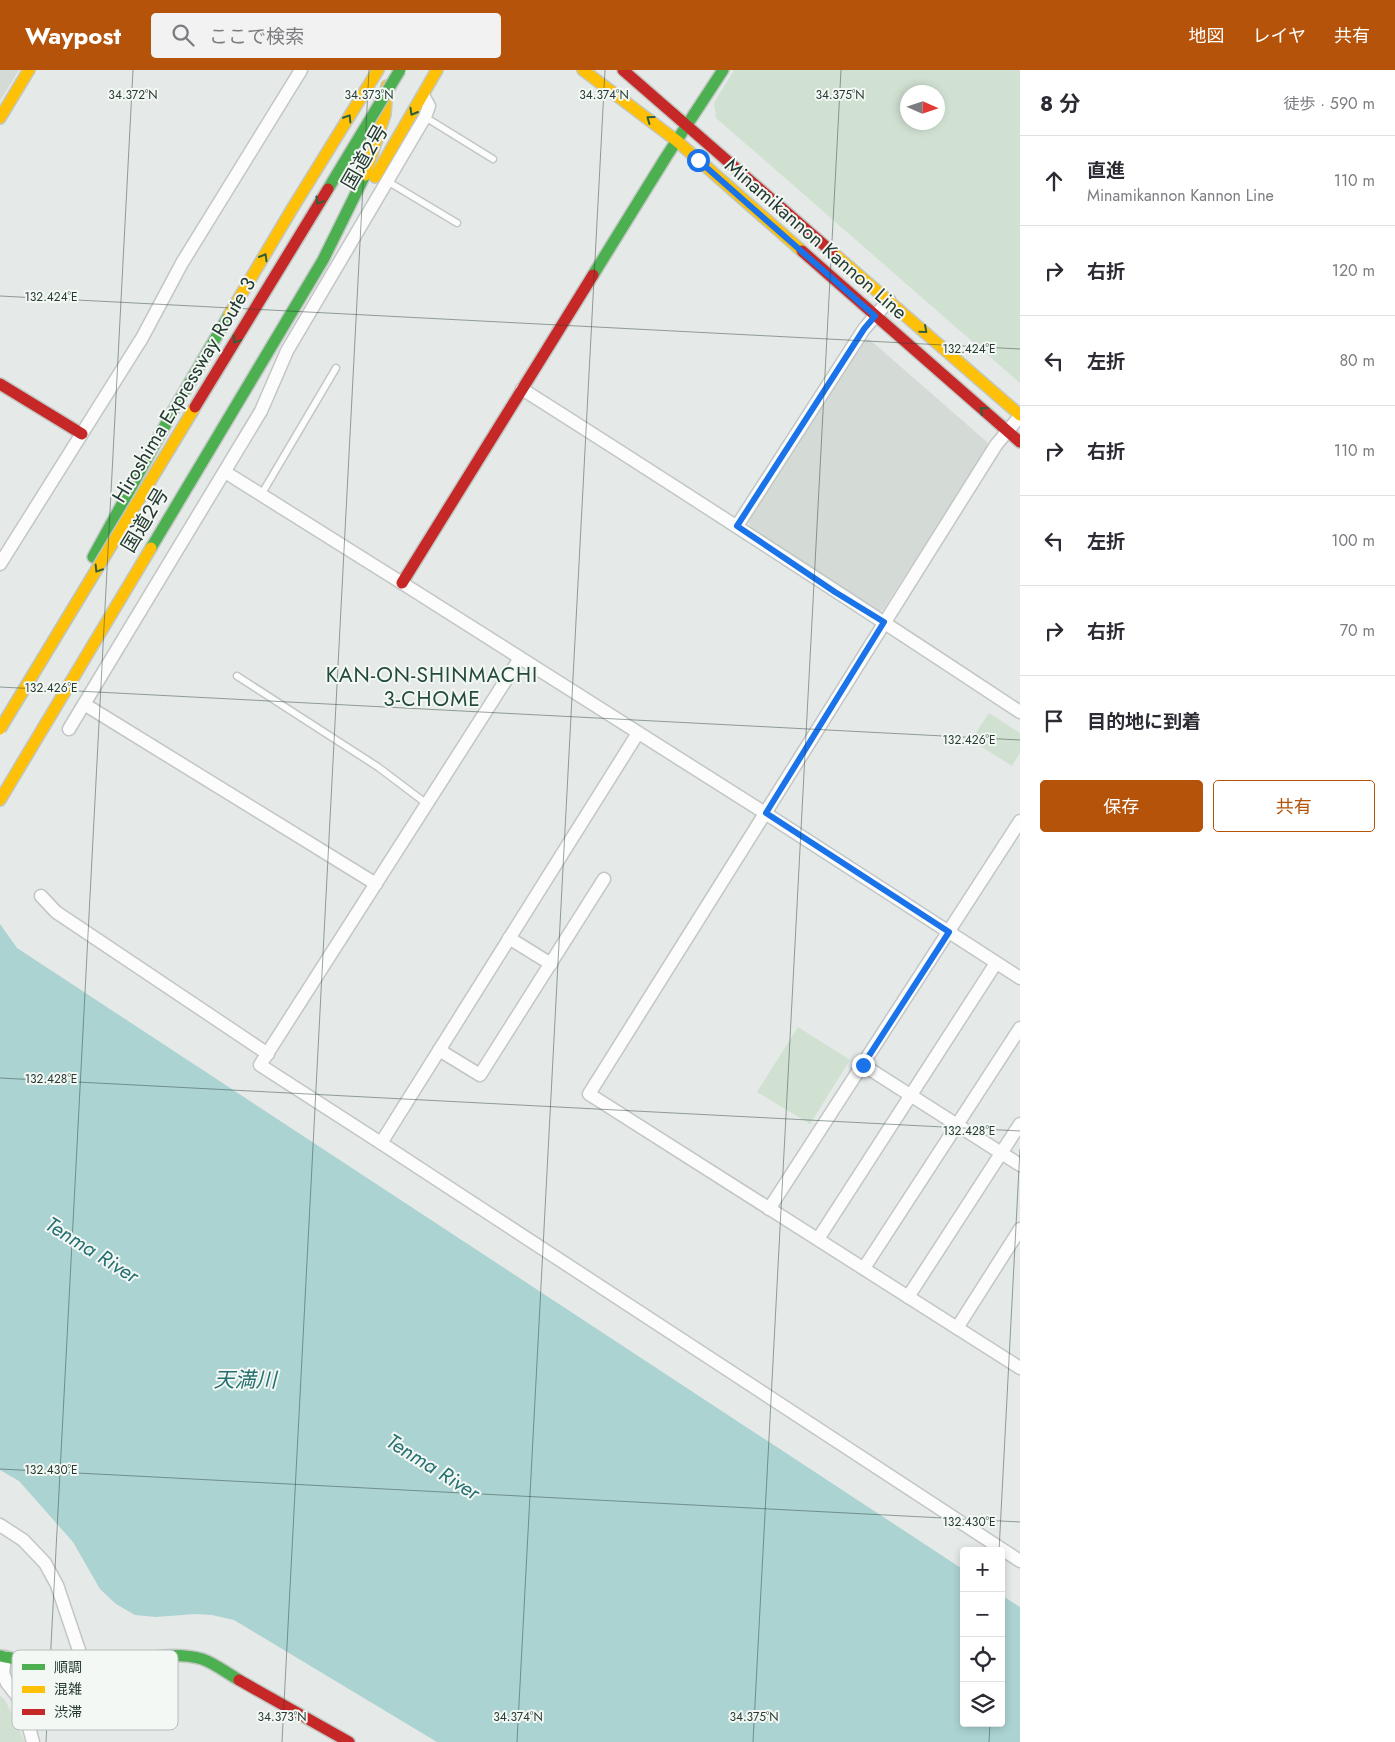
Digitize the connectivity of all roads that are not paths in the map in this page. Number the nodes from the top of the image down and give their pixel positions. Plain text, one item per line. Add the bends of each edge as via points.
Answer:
1 (29, 70) edge
2 (301, 70) edge
3 (378, 70) edge
4 (388, 70) edge
5 (400, 70) edge
6 (438, 70) edge
7 (583, 70) edge
8 (623, 70) edge
9 (723, 70) edge
10 (423, 95) junction
11 (425, 117) junction
12 (0, 118) edge
13 (687, 126) junction
14 (677, 141) junction
15 (493, 159) dead end
16 (387, 181) junction
17 (457, 223) dead end
18 (323, 260) junction
19 (889, 300) junction
20 (875, 316) junction
21 (336, 368) dead end
22 (0, 384) edge
23 (522, 388) junction
24 (1020, 415) edge
25 (1008, 431) junction
26 (82, 434) junction
27 (1020, 442) edge
28 (224, 472) junction
29 (261, 495) junction
30 (737, 526) junction
31 (0, 564) edge
32 (402, 583) junction
33 (884, 622) junction
34 (520, 658) junction
35 (237, 676) dead end
36 (84, 704) junction
37 (1020, 712) edge
38 (0, 728) edge
39 (69, 729) dead end
40 (638, 733) junction
41 (0, 800) edge
42 (427, 804) junction
43 (766, 813) junction
44 (1018, 830) edge
45 (604, 879) dead end
46 (376, 884) junction
47 (41, 896) dead end
48 (949, 932) junction
49 (510, 938) junction
50 (996, 963) junction
51 (550, 964) junction
52 (1020, 978) edge
53 (1020, 1028) edge
54 (440, 1050) junction
55 (268, 1054) junction
56 (863, 1065) junction
57 (912, 1096) junction
58 (957, 1124) junction
59 (1020, 1124) edge
60 (381, 1143) junction
61 (1001, 1153) junction
62 (1020, 1165) edge
63 (769, 1209) junction
64 (1020, 1229) edge
65 (818, 1239) junction
66 (1014, 1250) edge
67 (864, 1268) junction
68 (908, 1297) junction
69 (957, 1328) junction
70 (1020, 1368) edge
71 (0, 1525) edge
72 (1020, 1562) edge
73 (79, 1650) edge
74 (178, 1656) edge
75 (3, 1657) edge
76 (12, 1689) edge
77 (349, 1742) edge

1 - 12 main road
2 - 26 street
38 -> 3 main road, Hiroshima Expressway Route 3, bridge via 173,411
4 - 18 main road, 国道2号 via 386,114 366,172
5 -> 38 main road, Hiroshima Expressway Route 3, bridge
6 - 10 main road, 国道2号
14 -> 7 main road, Minamikannon Kannon Line
8 - 13 main road, Minamikannon Kannon Line
9 - 13 main road
10 - 11 street via 429,106
10 -> 18 main road, 国道2号 via 340,239
11 - 15 lane
11 - 16 street
13 - 14 main road
13 - 19 main road, Minamikannon Kannon Line
14 - 20 main road, Minamikannon Kannon Line
14 - 23 main road
16 - 17 lane
16 - 28 street via 287,351 262,411
18 - 41 main road, 国道2号
19 - 20 street
19 -> 24 main road, Minamikannon Kannon Line
25 -> 20 main road, Minamikannon Kannon Line
20 - 30 street
21 - 29 lane
22 - 26 main road
23 - 30 street
23 - 32 main road
24 - 25 street
25 - 27 main road, Minamikannon Kannon Line
25 - 33 street
26 - 31 street
28 - 29 street
28 - 36 street
29 - 32 street
30 - 33 street
32 - 34 street
33 - 37 street
33 - 43 street
34 - 40 street
34 - 42 street
35 - 42 lane via 378,767
36 - 39 street
36 - 46 street
40 - 43 street
40 - 49 street
42 - 46 street
43 - 48 street
43 - 63 street via 589,1094
44 - 48 street
45 - 51 street
46 - 55 street
47 - 55 street via 56,912
48 - 50 street
48 - 56 street
49 - 51 street
49 - 54 street
50 - 52 street
50 - 57 street
51 - 54 street via 480,1075
53 - 58 street
54 - 60 street
55 - 60 street via 260,1065
56 - 57 street
56 - 63 street
57 - 58 street
57 - 65 street
58 - 61 street
58 - 67 street
59 - 61 street
60 - 72 street
61 - 62 street
61 - 68 street
63 - 65 street
64 - 66 street
65 - 67 street
66 - 69 street
67 - 68 street
68 - 69 street
69 - 70 street
71 - 73 street via 23,1540 45,1562 57,1586
74 - 77 main road via 204,1660
75 - 76 street via 3,1673

